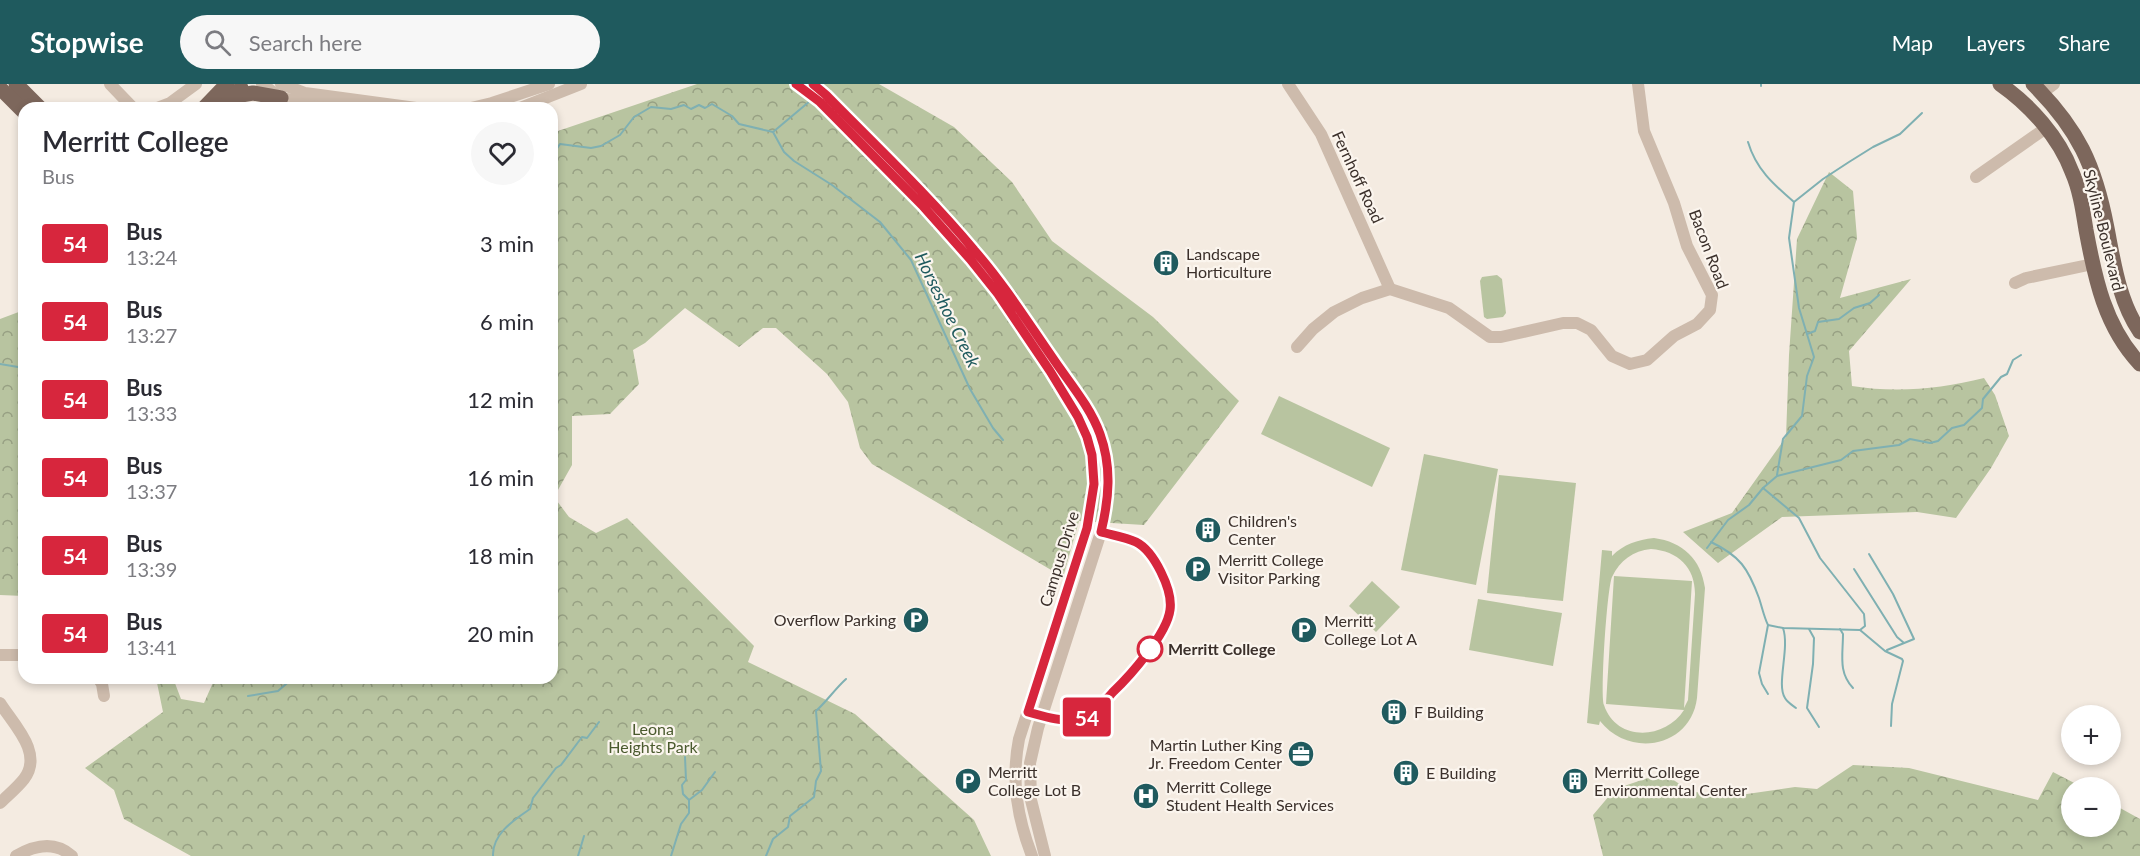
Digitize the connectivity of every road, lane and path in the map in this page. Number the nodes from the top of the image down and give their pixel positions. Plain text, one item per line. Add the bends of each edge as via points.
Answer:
1 (16, 84) edge
2 (110, 84) edge
3 (196, 84) edge
4 (262, 84) edge
5 (549, 84) edge
6 (581, 84) edge
7 (796, 84) edge
8 (813, 84) edge
9 (1288, 84) edge
10 (1638, 84) edge
11 (2000, 84) edge
12 (2043, 87) edge
13 (0, 88) edge
14 (235, 88) edge
15 (281, 91) edge
16 (34, 102) edge
17 (127, 102) edge
18 (171, 102) edge
19 (213, 102) edge
20 (227, 102) edge
21 (315, 102) edge
22 (372, 102) edge
23 (495, 102) edge
24 (535, 102) edge
25 (18, 106) edge
26 (849, 124) junction
27 (2046, 129) junction
28 (1976, 177) dead end
29 (2093, 264) junction
30 (2015, 283) dead end
31 (1390, 289) junction
32 (2140, 332) edge
33 (1297, 347) dead end
34 (2140, 364) edge
35 (0, 655) edge
36 (18, 655) edge
37 (102, 684) edge
38 (104, 696) dead end
39 (0, 703) edge
40 (0, 802) edge
41 (16, 856) edge
42 (72, 856) edge
43 (1032, 856) edge
44 (1045, 856) edge

1 - 16 main road
2 - 17 street
3 - 18 street
4 - 15 street
5 - 23 street
6 - 24 street
7 - 26 street, Campus Drive
8 - 26 street, Campus Drive
9 - 31 street, Fernhoff Road via 1321,134
10 - 31 street, Bacon Road via 1644,131 1687,246 1712,295 1710,310 1697,324 1674,336 1647,360 1630,364 1612,356 1591,330 1577,323 1490,337 1449,308
11 - 27 main road, Skyline Boulevard
12 - 32 main road, Skyline Boulevard via 2072,129 2091,170 2101,198 2120,292
13 - 25 main road
14 - 15 main road via 253,93
14 - 19 main road
14 - 20 main road
15 - 21 street
15 - 22 street
26 - 43 street, Campus Drive via 998,294 1078,417 1092,455 1094,484 1087,528 1015,761 1018,813
26 - 44 street, Campus Drive via 909,179 975,251 1089,412 1106,454 1109,485 1105,513 1030,763 1030,800
27 - 28 street
27 - 29 main road, Skyline Boulevard via 2072,171
29 - 30 street
29 - 34 main road, Skyline Boulevard via 2099,293 2113,327
31 - 33 street via 1334,312
35 - 36 street
37 - 38 street
39 - 40 street via 26,740 30,756 25,778
41 - 42 street via 50,846 62,847

